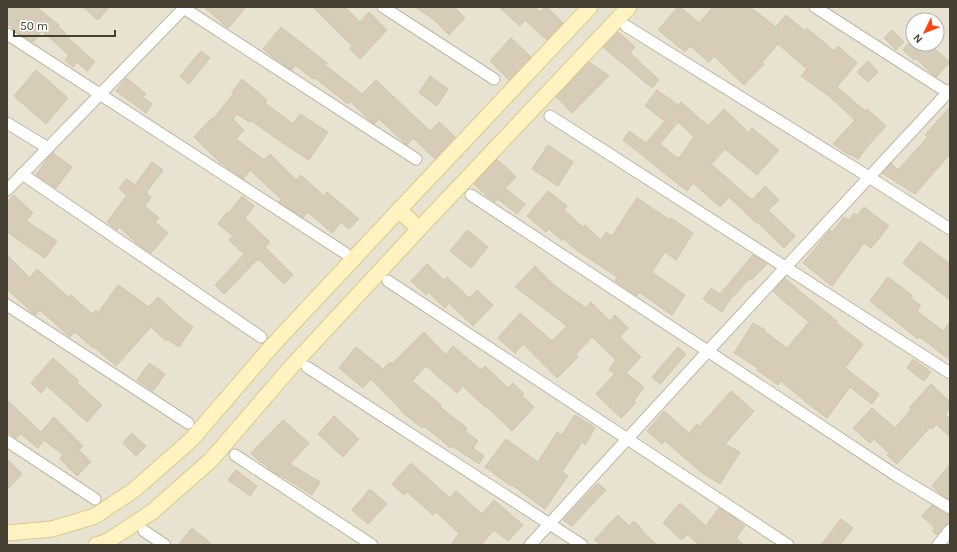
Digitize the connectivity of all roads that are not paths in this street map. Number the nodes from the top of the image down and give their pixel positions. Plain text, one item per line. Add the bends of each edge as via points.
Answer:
1 (183, 7) edge
2 (383, 7) edge
3 (590, 7) edge
4 (629, 7) edge
5 (815, 7) edge
6 (626, 26) dead end
7 (7, 34) edge
8 (494, 79) dead end
9 (949, 92) edge
10 (100, 95) junction
11 (550, 116) dead end
12 (7, 123) edge
13 (48, 148) junction
14 (416, 159) dead end
15 (22, 174) junction
16 (869, 177) junction
17 (7, 190) edge
18 (471, 195) dead end
19 (398, 210) junction
20 (419, 228) junction
21 (950, 229) edge
22 (345, 253) dead end
23 (785, 267) junction
24 (388, 281) dead end
25 (7, 304) edge
26 (261, 337) dead end
27 (708, 351) junction
28 (307, 367) dead end
29 (950, 373) edge
30 (188, 423) dead end
31 (627, 439) junction
32 (7, 441) edge
33 (235, 455) dead end
34 (95, 499) dead end
35 (950, 508) edge
36 (549, 524) junction
37 (950, 530) edge
38 (144, 531) dead end
39 (7, 533) edge
40 (96, 545) edge
41 (165, 545) edge
42 (372, 545) edge
43 (530, 545) edge
44 (582, 545) edge
45 (788, 545) edge
46 (938, 545) edge

1 - 10 street
1 - 14 street
2 - 8 street
3 - 19 main road
4 - 20 main road
5 - 9 street
6 - 16 street
7 - 10 street
9 - 16 street
10 - 13 street
10 - 22 street
11 - 23 street
12 - 13 street
13 - 15 street
15 - 17 street
15 - 26 street
16 - 21 street
16 - 23 street
18 - 27 street
19 - 20 main road
19 - 39 main road via 271,347 191,440 134,490 95,516 52,529
20 - 40 main road via 292,366 212,460 152,512 108,542
23 - 27 street
23 - 29 street
24 - 31 street
25 - 30 street
27 - 31 street
27 - 35 street
28 - 36 street
31 - 36 street
31 - 45 street
32 - 34 street
33 - 42 street
36 - 43 street
36 - 44 street
37 - 46 street
38 - 41 street

